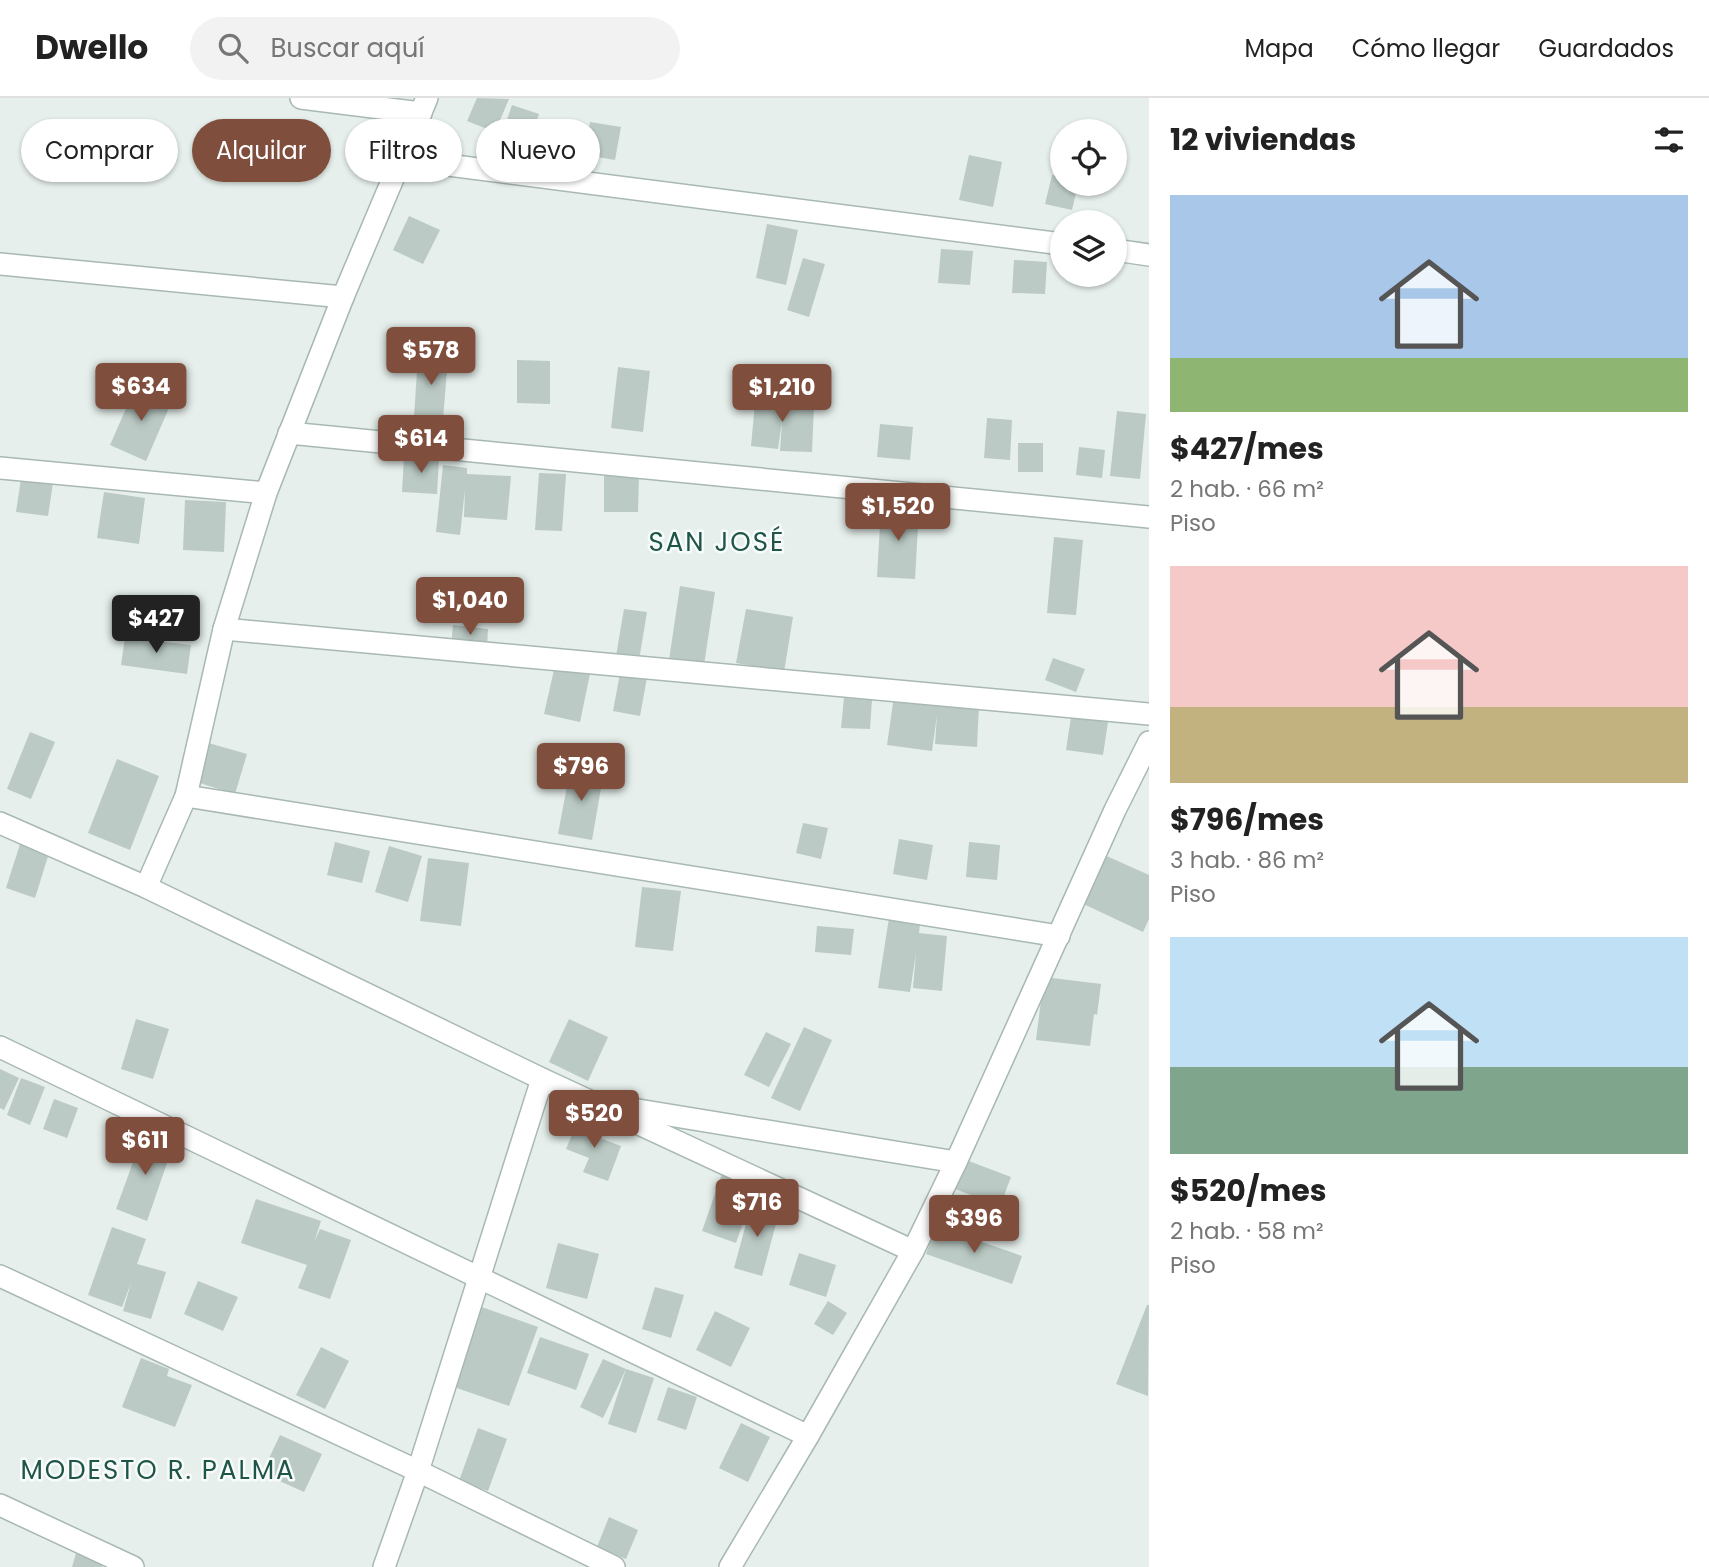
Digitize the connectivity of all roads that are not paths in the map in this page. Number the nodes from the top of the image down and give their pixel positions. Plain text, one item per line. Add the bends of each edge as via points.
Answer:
1 (301, 98) edge
2 (424, 105) edge
3 (462, 167) edge
4 (391, 182) edge
5 (1050, 242) edge
6 (1127, 252) edge
7 (1149, 255) edge
8 (0, 264) edge
9 (343, 297) junction
10 (289, 433) junction
11 (0, 468) edge
12 (265, 493) junction
13 (1149, 517) edge
14 (224, 629) junction
15 (1149, 713) edge
16 (1149, 741) edge
17 (186, 796) junction
18 (0, 823) edge
19 (146, 887) junction
20 (1059, 936) junction
21 (0, 1048) edge
22 (542, 1079) junction
23 (594, 1103) junction
24 (956, 1162) junction
25 (913, 1251) junction
26 (0, 1276) edge
27 (480, 1277) junction
28 (808, 1436) junction
29 (418, 1471) junction
30 (0, 1505) edge
31 (133, 1567) edge
32 (384, 1567) edge
33 (614, 1567) edge
34 (730, 1567) edge

1 - 2 street
3 - 5 street
4 - 9 street
6 - 7 street
8 - 9 street
9 - 10 street
10 - 12 street
10 - 13 street
11 - 12 street
12 - 14 street
14 - 15 street
14 - 17 street
16 - 20 street
17 - 19 street
17 - 20 street
18 - 19 street
19 - 22 street
20 - 24 street
21 - 27 street
22 - 23 street
22 - 27 street
23 - 24 street
23 - 25 street
24 - 25 street
25 - 28 street
26 - 29 street
27 - 28 street
27 - 29 street
28 - 34 street
29 - 32 street
29 - 33 street
30 - 31 street

